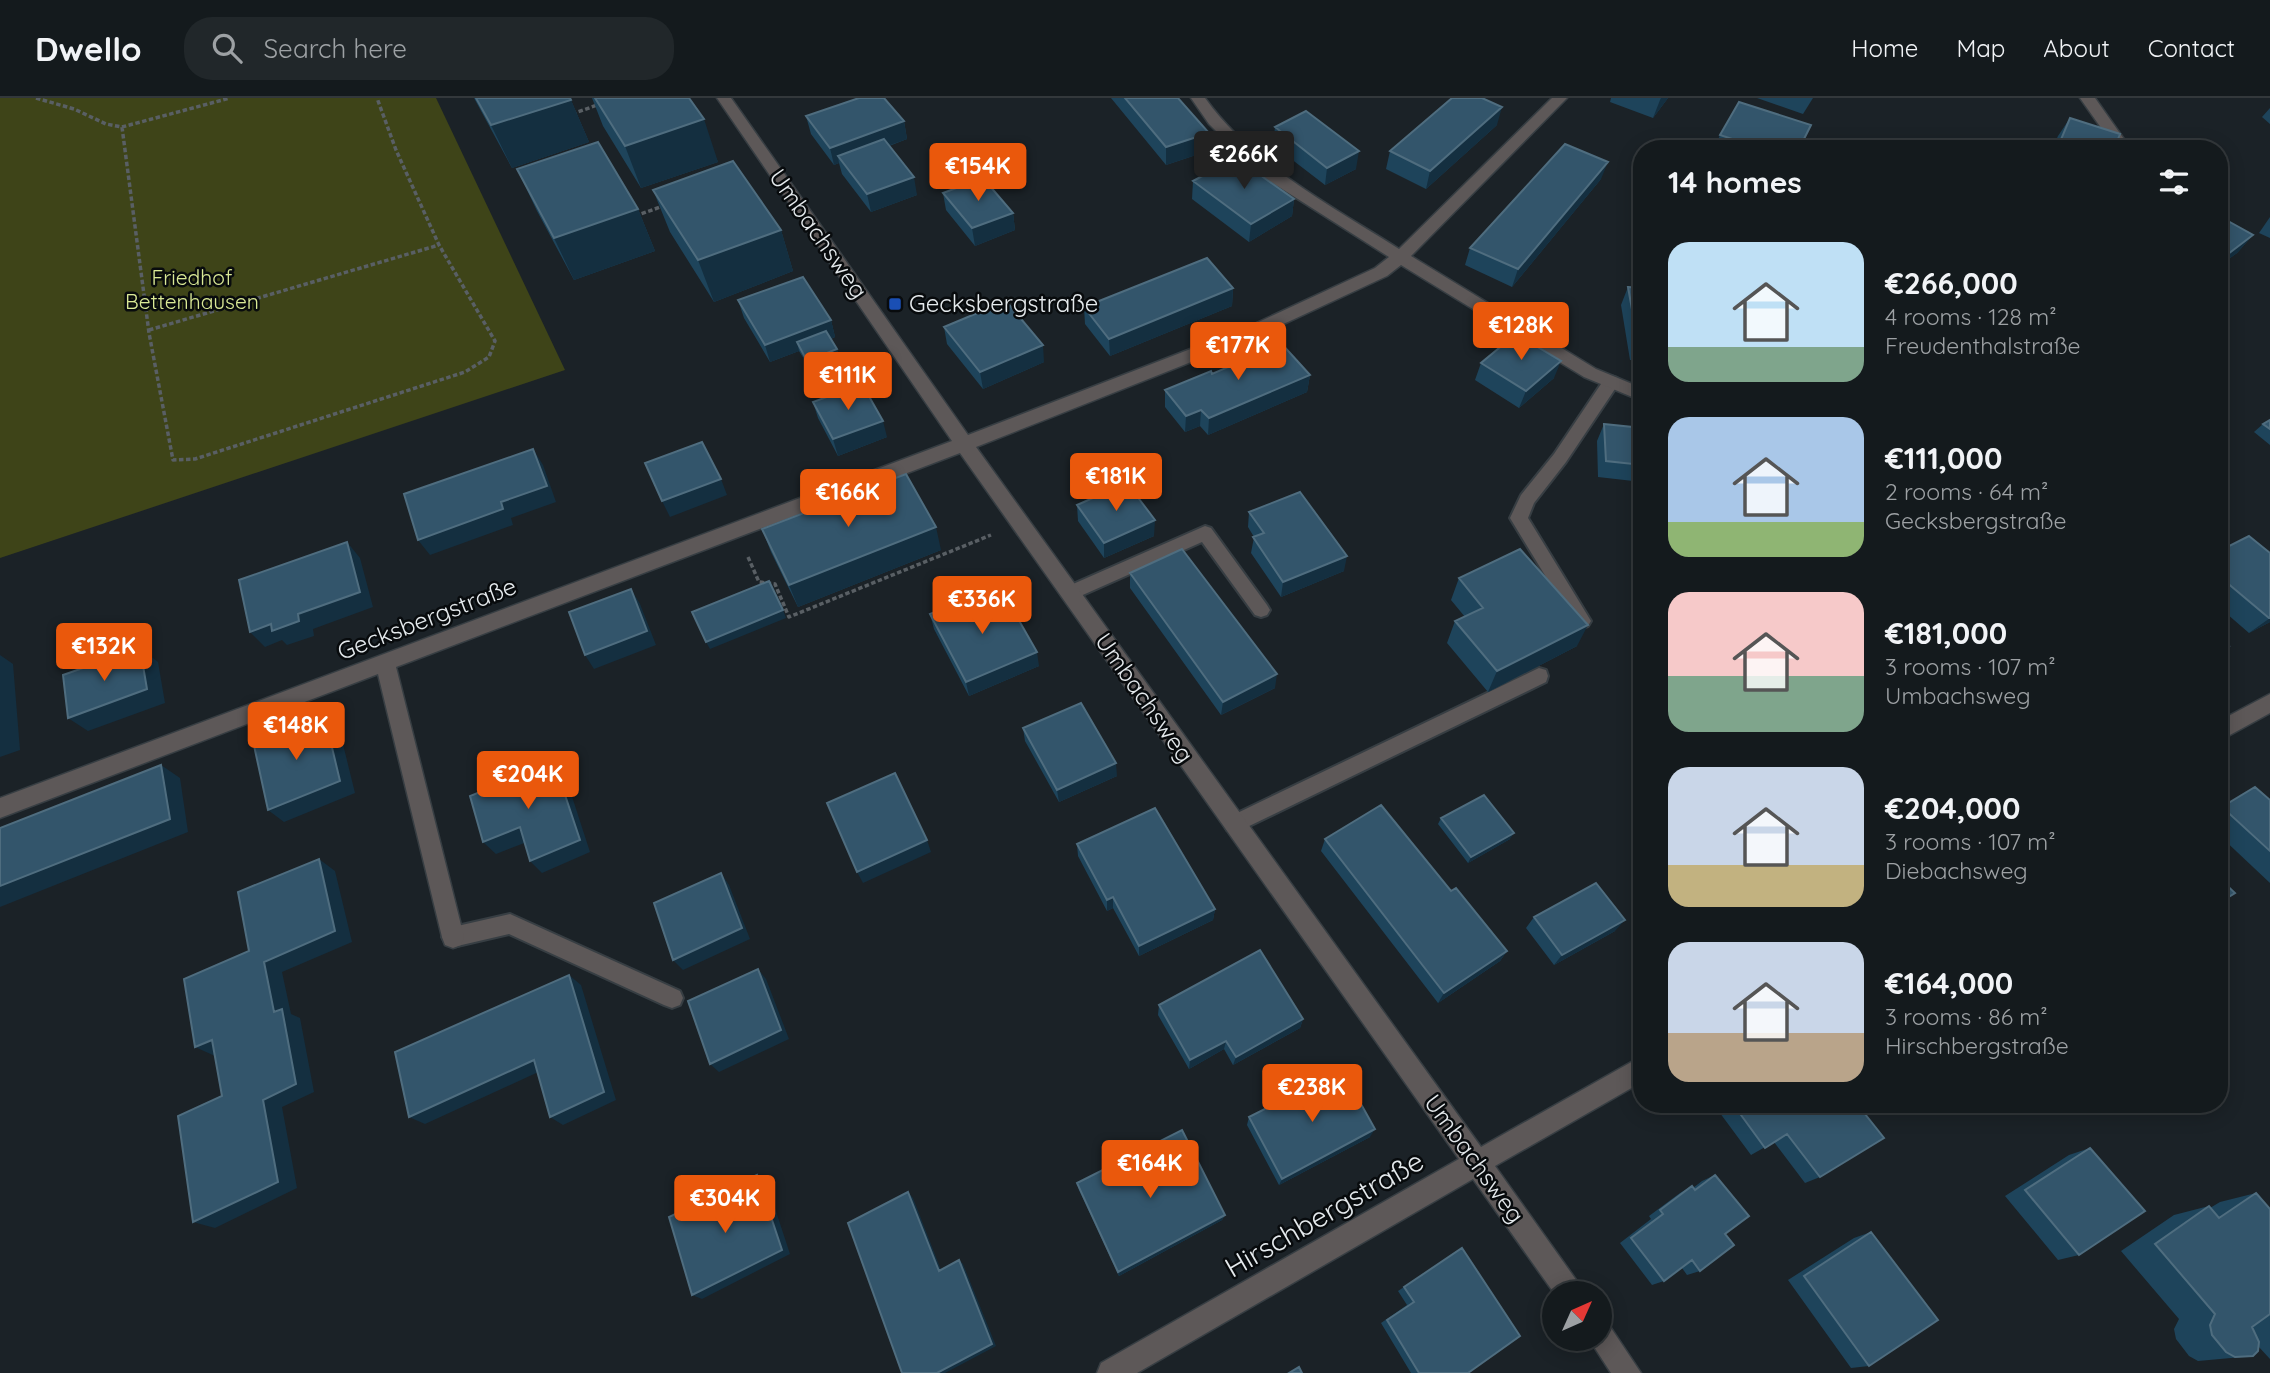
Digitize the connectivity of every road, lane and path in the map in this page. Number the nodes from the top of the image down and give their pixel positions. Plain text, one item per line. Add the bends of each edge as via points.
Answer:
1 (36, 98) edge
2 (230, 98) edge
3 (377, 98) edge
4 (724, 98) edge
5 (1198, 98) edge
6 (1560, 98) edge
7 (2087, 98) edge
8 (607, 102) edge
9 (571, 114) dead end
10 (122, 127) junction
11 (2117, 140) edge
12 (672, 203) edge
13 (634, 216) dead end
14 (439, 245) junction
15 (1400, 257) junction
16 (149, 330) junction
17 (1611, 382) junction
18 (1633, 391) edge
19 (964, 444) junction
20 (1021, 523) junction
21 (736, 530) junction
22 (1070, 593) junction
23 (1261, 610) dead end
24 (1582, 621) edge
25 (385, 663) junction
26 (1539, 676) edge
27 (2270, 703) edge
28 (2228, 727) edge
29 (0, 808) edge
30 (1234, 824) junction
31 (453, 937) joint
32 (672, 998) dead end
33 (1633, 1073) edge
34 (1477, 1161) junction
35 (1562, 1281) edge
36 (1612, 1351) edge
37 (1111, 1373) edge
38 (1627, 1373) edge

1 - 10 path
2 - 10 path
3 - 14 path
4 - 19 street, Umbachsweg
5 - 15 street via 1214,121 1265,171
6 - 15 street, Gecksbergstraße
7 - 11 street
8 - 9 path
10 - 16 path
12 - 13 path
14 - 16 path
14 - 16 path via 495,341 488,357 465,372 195,459 173,460
15 - 17 street
15 - 19 street, Gecksbergstraße via 1381,272 1256,330
17 - 18 street
17 - 24 lane via 1519,518
19 - 20 street, Umbachsweg
19 - 21 street, Gecksbergstraße
20 - 21 path via 789,617 775,584 759,582
20 - 22 street, Umbachsweg
21 - 25 street, Gecksbergstraße
22 - 23 lane via 1205,533
22 - 30 street, Umbachsweg
25 - 29 street, Gecksbergstraße
25 - 31 street
26 - 30 lane
27 - 28 street
30 - 34 street, Umbachsweg
31 - 32 lane via 510,924
33 - 34 street, Hirschbergstraße
34 - 35 street, Umbachsweg
34 - 37 street, Hirschbergstraße
36 - 38 street

